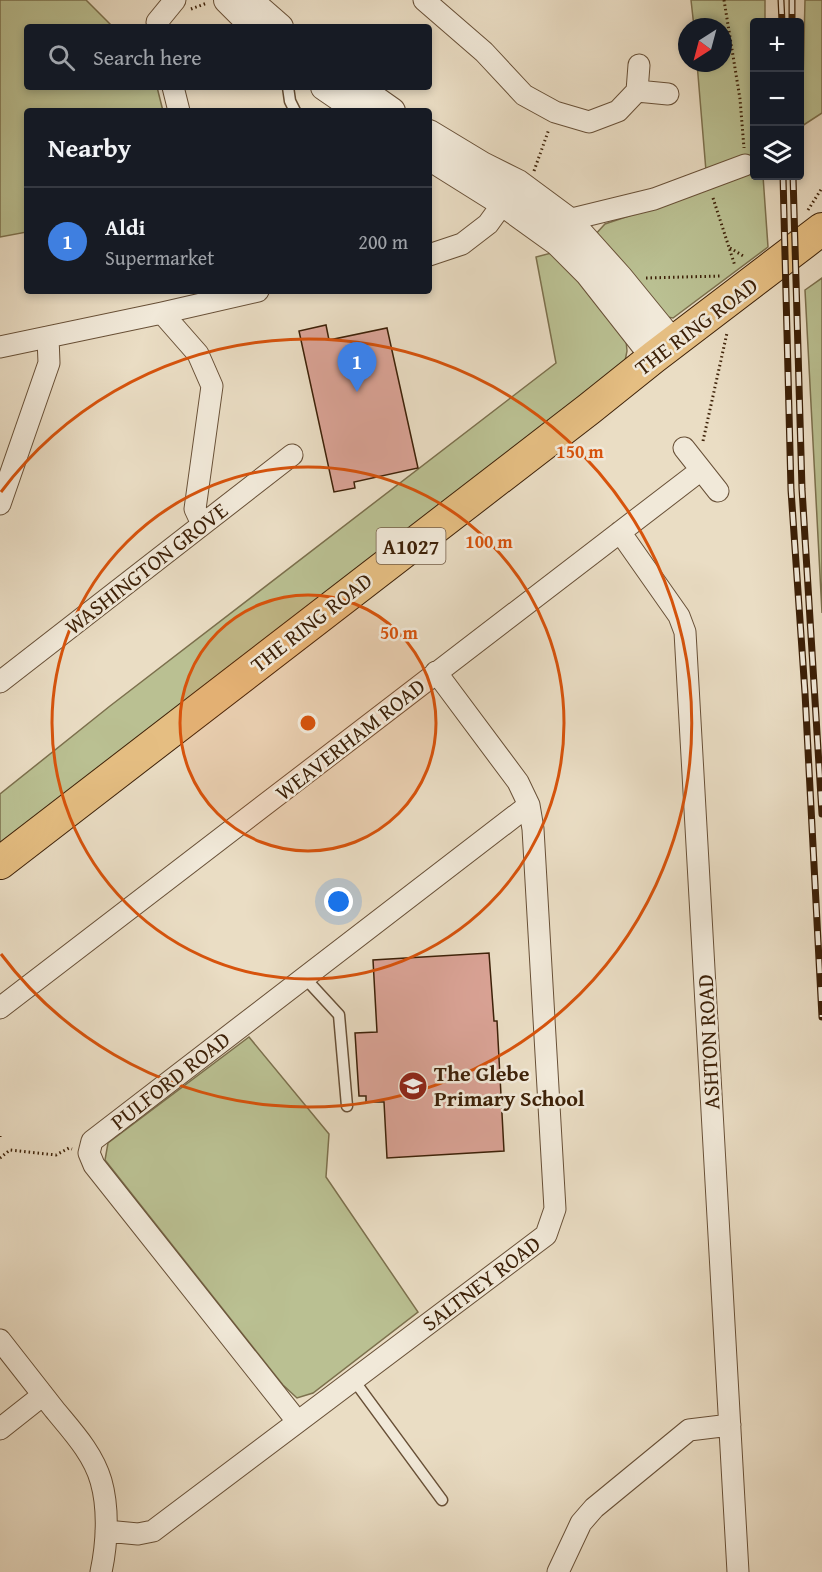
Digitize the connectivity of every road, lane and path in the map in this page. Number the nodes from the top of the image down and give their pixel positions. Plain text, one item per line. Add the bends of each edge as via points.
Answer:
1 (152, 0) edge
2 (175, 0) edge
3 (227, 0) edge
4 (249, 0) edge
5 (424, 0) edge
6 (724, 0) edge
7 (158, 24) edge
8 (251, 24) edge
9 (277, 24) edge
10 (639, 65) dead end
11 (174, 90) edge
12 (288, 90) edge
13 (328, 90) edge
14 (362, 90) edge
15 (637, 91) junction
16 (668, 94) dead end
17 (178, 108) edge
18 (294, 108) edge
19 (355, 108) edge
20 (385, 108) edge
21 (555, 112) junction
22 (432, 135) edge
23 (745, 157) joint
24 (432, 158) edge
25 (707, 180) junction
26 (516, 192) junction
27 (822, 229) edge
28 (563, 232) junction
29 (729, 246) dead end
30 (432, 254) edge
31 (726, 276) dead end
32 (620, 278) junction
33 (224, 295) edge
34 (162, 313) junction
35 (727, 331) dead end
36 (48, 337) junction
37 (0, 347) edge
38 (664, 350) junction
39 (684, 448) dead end
40 (292, 455) dead end
41 (699, 468) junction
42 (718, 491) dead end
43 (0, 504) edge
44 (202, 524) junction
45 (620, 532) junction
46 (436, 672) junction
47 (0, 682) edge
48 (529, 806) junction
49 (0, 863) edge
50 (304, 977) junction
51 (0, 1008) edge
52 (347, 1106) dead end
53 (89, 1153) junction
54 (0, 1158) edge
55 (0, 1340) edge
56 (353, 1379) junction
57 (43, 1395) junction
58 (297, 1421) junction
59 (730, 1425) junction
60 (0, 1429) edge
61 (442, 1500) dead end
62 (106, 1531) junction
63 (100, 1572) edge
64 (558, 1572) edge
65 (738, 1572) edge

1 - 7 street
2 - 7 street
3 - 8 street
4 - 9 street
5 - 21 street via 484,52 524,94
6 - 23 path
10 - 15 street
11 - 17 street
12 - 18 lane
13 - 19 street
14 - 20 street
15 - 16 street
15 - 21 street via 618,111 589,122
21 - 26 path
22 - 26 street via 482,165
23 - 25 street
24 - 26 street
25 - 28 street
25 - 29 path
26 - 28 street
26 - 30 street via 488,224 462,244
27 - 38 main road, THE RING ROAD / A1027
28 - 32 street
28 - 38 street via 588,273
31 - 32 path
32 - 38 street
33 - 34 street
34 - 36 street
34 - 44 street via 198,354 212,386 195,509
35 - 41 path
36 - 37 street
36 - 43 street via 49,363
38 - 49 main road, THE RING ROAD / A1027
39 - 41 street
40 - 44 street, WASHINGTON GROVE
41 - 42 street
41 - 45 street, WEAVERHAM ROAD
44 - 47 street, WASHINGTON GROVE
45 - 46 street, WEAVERHAM ROAD
45 - 59 street, ASHTON ROAD via 679,616 685,632
46 - 48 street, SALTNEY ROAD via 518,782
46 - 51 street, WEAVERHAM ROAD
48 - 50 street, PULFORD ROAD
48 - 56 street, SALTNEY ROAD via 555,1209 546,1235
50 - 52 lane via 339,1015
50 - 53 street, PULFORD ROAD via 92,1141
53 - 54 path via 69,1148 56,1155 10,1150
53 - 58 street via 94,1165
55 - 57 street
56 - 58 street, SALTNEY ROAD
56 - 61 lane
57 - 60 street
57 - 62 street via 93,1463 101,1481
58 - 62 street, SALTNEY ROAD via 153,1531
59 - 64 street via 689,1430 594,1508 581,1523
59 - 65 street, ASHTON ROAD
62 - 63 street

